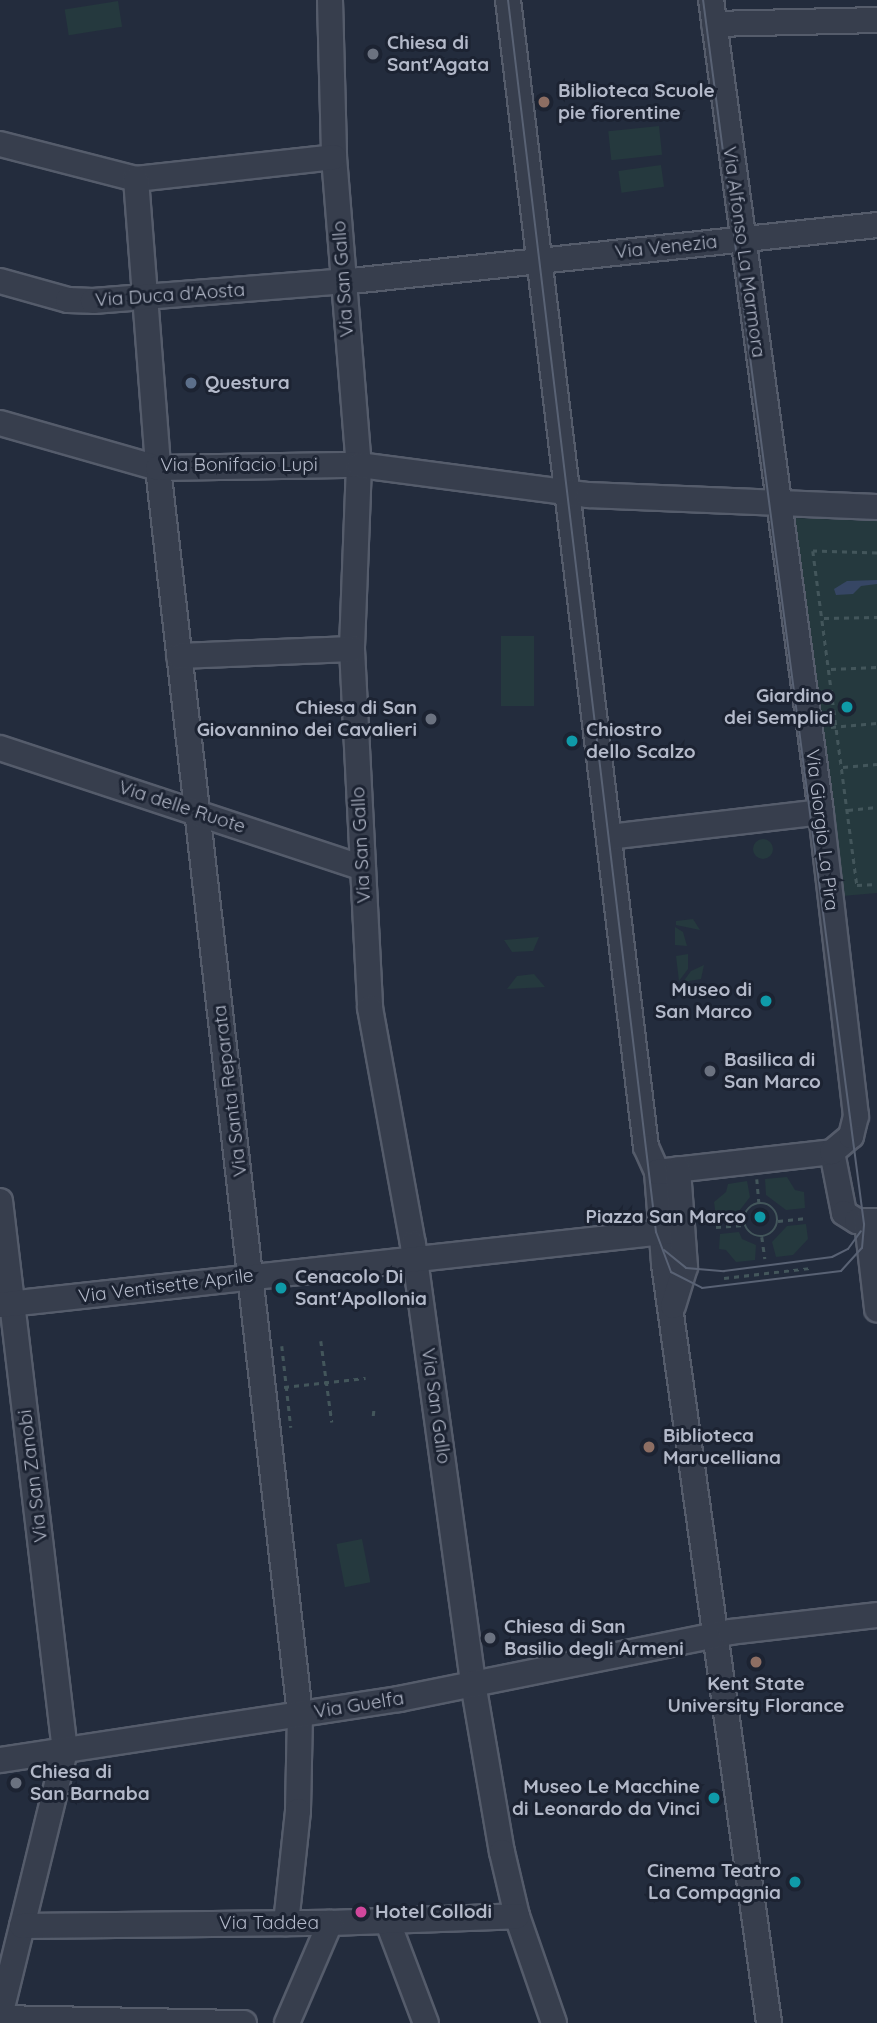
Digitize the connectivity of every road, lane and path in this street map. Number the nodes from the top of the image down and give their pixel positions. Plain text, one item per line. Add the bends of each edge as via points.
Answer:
1 (330, 0) edge
2 (508, 0) edge
3 (712, 12) edge
4 (877, 20) edge
5 (0, 144) edge
6 (334, 157) junction
7 (136, 179) junction
8 (877, 225) edge
9 (742, 239) junction
10 (539, 261) junction
11 (0, 281) edge
12 (342, 281) junction
13 (145, 298) junction
14 (0, 423) edge
15 (359, 465) junction
16 (158, 468) junction
17 (567, 493) junction
18 (777, 503) junction
19 (877, 507) edge
20 (877, 553) edge
21 (877, 617) edge
22 (823, 618) junction
23 (352, 649) junction
24 (178, 656) junction
25 (877, 667) edge
26 (830, 669) junction
27 (877, 723) edge
28 (838, 727) junction
29 (0, 748) edge
30 (877, 764) edge
31 (843, 766) junction
32 (877, 807) edge
33 (197, 810) junction
34 (848, 810) junction
35 (821, 812) junction
36 (609, 837) junction
37 (363, 868) junction
38 (877, 884) edge
39 (832, 1152) junction
40 (661, 1164) junction
41 (757, 1179) dead end
42 (0, 1201) edge
43 (759, 1203) junction
44 (807, 1218) dead end
45 (778, 1221) junction
46 (872, 1221) edge
47 (745, 1224) junction
48 (716, 1227) dead end
49 (665, 1231) junction
50 (762, 1237) junction
51 (415, 1258) junction
52 (765, 1259) dead end
53 (811, 1268) dead end
54 (250, 1275) junction
55 (724, 1278) dead end
56 (7, 1304) edge
57 (877, 1309) edge
58 (321, 1341) dead end
59 (282, 1346) dead end
60 (366, 1378) dead end
61 (327, 1382) junction
62 (286, 1387) junction
63 (279, 1388) dead end
64 (374, 1406) dead end
65 (373, 1416) dead end
66 (332, 1422) dead end
67 (291, 1428) dead end
68 (877, 1615) edge
69 (715, 1635) junction
70 (473, 1683) junction
71 (300, 1714) junction
72 (65, 1751) junction
73 (0, 1760) edge
74 (517, 1916) junction
75 (387, 1920) junction
76 (286, 1923) junction
77 (330, 1923) junction
78 (22, 1926) junction
79 (5, 2020) edge
80 (244, 2023) edge
81 (287, 2023) edge
82 (426, 2023) edge
83 (554, 2023) edge
84 (769, 2023) edge

1 - 6 street, Via San Gallo
2 - 10 street
3 - 4 street
3 - 9 street, Via Alfonso La Marmora
5 - 7 street
6 - 7 street
6 - 12 street, Via San Gallo
7 - 13 street, Via Santa Reparata
8 - 9 street, Via Venezia
9 - 10 street, Via Venezia
9 - 18 street, Via Alfonso La Marmora
10 - 12 street, Via Venezia
10 - 17 street
11 - 13 street, Via Duca d'Aosta via 74,301
12 - 13 street, Via Duca d'Aosta
12 - 15 street, Via San Gallo
13 - 16 street, Via Santa Reparata
14 - 16 street, Via Bonifacio Lupi
15 - 16 street, Via Bonifacio Lupi
15 - 17 street, Via Bonifacio Lupi
15 - 23 street, Via San Gallo
16 - 24 street, Via Santa Reparata
17 - 18 street, Via Bonifacio Lupi
17 - 36 street
18 - 19 street, Via Bonifacio Lupi
18 - 35 street, Via Giorgio La Pira
20 - 22 path via 813,551
21 - 22 path
22 - 26 path
23 - 24 street
23 - 37 street, Via San Gallo
24 - 33 street, Via Santa Reparata
25 - 26 path
26 - 28 path
27 - 28 path
28 - 31 path
29 - 33 street, Via delle Ruote
30 - 31 path
31 - 34 path
32 - 34 path
33 - 37 street, Via delle Ruote
33 - 54 street, Via Santa Reparata
34 - 38 path via 857,885
35 - 36 street
35 - 39 street, Via Giorgio La Pira via 856,1116 851,1136
36 - 40 street
37 - 51 street, Via San Gallo via 370,1007
39 - 40 street
39 - 46 street via 842,1211 852,1220
40 - 49 street
41 - 43 path
42 - 56 street, Via San Zanobi
43 - 45 path via 774,1210
43 - 47 path via 749,1208
44 - 45 path
45 - 50 path via 774,1230
46 - 57 street
47 - 48 path
47 - 50 path via 753,1235
49 - 51 street, Via Ventisette Aprile
49 - 69 street via 672,1317
50 - 52 path
51 - 54 street, Via Ventisette Aprile
51 - 70 street, Via San Gallo
53 - 55 path
54 - 56 street, Via Ventisette Aprile
54 - 71 street, Via Santa Reparata
56 - 72 street, Via San Zanobi
58 - 61 path
59 - 62 path
60 - 61 path
61 - 62 path
61 - 66 path
62 - 63 path
62 - 67 path
64 - 65 path
68 - 69 street, Via Guelfa
69 - 70 street, Via Guelfa
69 - 84 street
70 - 71 street, Via Guelfa
70 - 74 street, Via San Gallo
71 - 72 street, Via Guelfa
71 - 76 street, Via Santa Reparata via 300,1768
72 - 73 street, Via Guelfa
72 - 78 street
74 - 75 street, Via Taddea
74 - 83 street, Via San Gallo
75 - 77 street, Via Taddea
75 - 82 street
76 - 77 street, Via Taddea
76 - 78 street, Via Taddea
77 - 81 street
78 - 79 street
79 - 80 street

